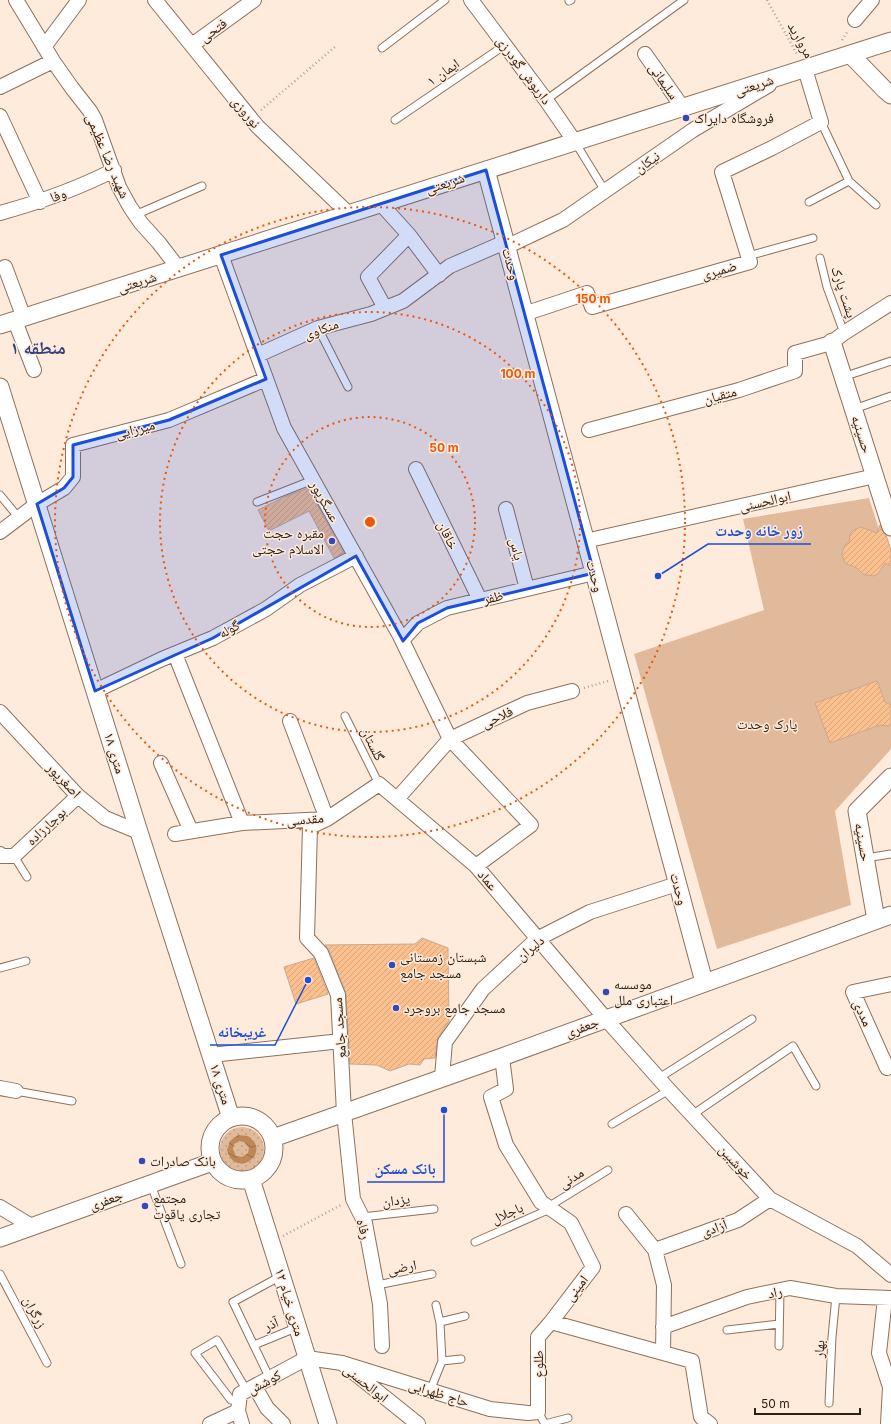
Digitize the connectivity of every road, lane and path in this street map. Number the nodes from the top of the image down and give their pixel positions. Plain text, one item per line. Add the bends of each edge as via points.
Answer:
1 (16, 0) edge
2 (79, 0) edge
3 (155, 0) edge
4 (254, 0) edge
5 (445, 0) edge
6 (471, 0) edge
7 (684, 0) edge
8 (767, 0) edge
9 (872, 0) edge
10 (855, 20) dead end
11 (891, 41) edge
12 (192, 45) junction
13 (504, 45) junction
14 (336, 46) dead end
15 (44, 47) junction
16 (382, 48) dead end
17 (645, 54) dead end
18 (850, 54) junction
19 (53, 61) junction
20 (805, 68) junction
21 (786, 75) junction
22 (0, 87) edge
23 (891, 95) edge
24 (546, 100) junction
25 (683, 108) junction
26 (0, 116) edge
27 (251, 118) junction
28 (395, 120) dead end
29 (821, 122) junction
30 (575, 142) junction
31 (114, 170) junction
32 (486, 170) junction
33 (849, 181) junction
34 (202, 186) dead end
35 (605, 191) junction
36 (40, 202) junction
37 (809, 202) dead end
38 (381, 204) junction
39 (876, 205) dead end
40 (0, 213) edge
41 (349, 214) junction
42 (135, 215) junction
43 (410, 235) junction
44 (812, 238) dead end
45 (506, 245) junction
46 (221, 255) junction
47 (748, 256) junction
48 (820, 258) dead end
49 (5, 267) dead end
50 (179, 268) junction
51 (439, 275) junction
52 (891, 303) edge
53 (385, 308) junction
54 (524, 314) junction
55 (13, 321) edge
56 (318, 328) junction
57 (838, 337) junction
58 (258, 355) junction
59 (891, 361) edge
60 (34, 370) dead end
61 (843, 377) junction
62 (266, 379) junction
63 (0, 387) edge
64 (348, 387) dead end
65 (891, 396) edge
66 (854, 409) junction
67 (589, 430) dead end
68 (416, 469) dead end
69 (875, 476) junction
70 (313, 480) junction
71 (0, 495) edge
72 (257, 502) dead end
73 (37, 504) junction
74 (506, 509) dead end
75 (19, 518) junction
76 (891, 527) edge
77 (0, 532) edge
78 (585, 541) junction
79 (356, 556) junction
80 (594, 573) junction
81 (527, 589) junction
82 (480, 600) junction
83 (403, 641) junction
84 (175, 654) junction
85 (622, 678) junction
86 (96, 691) junction
87 (572, 691) joint
88 (0, 712) edge
89 (345, 716) dead end
90 (290, 721) dead end
91 (450, 739) junction
92 (161, 764) dead end
93 (891, 777) edge
94 (379, 784) junction
95 (78, 796) junction
96 (396, 799) junction
97 (327, 819) junction
98 (242, 823) junction
99 (191, 831) junction
100 (140, 832) junction
101 (175, 834) dead end
102 (0, 854) edge
103 (891, 854) edge
104 (14, 856) junction
105 (866, 858) junction
106 (476, 866) junction
107 (27, 877) dead end
108 (677, 884) junction
109 (887, 918) edge
110 (537, 939) junction
111 (26, 961) dead end
112 (0, 968) edge
113 (704, 982) junction
114 (891, 984) edge
115 (605, 1018) junction
116 (752, 1019) dead end
117 (340, 1041) junction
118 (211, 1055) junction
119 (502, 1056) junction
120 (887, 1068) dead end
121 (442, 1077) junction
122 (659, 1078) junction
123 (816, 1086) dead end
124 (0, 1088) edge
125 (16, 1090) joint
126 (669, 1090) junction
127 (72, 1101) dead end
128 (344, 1113) junction
129 (692, 1115) junction
130 (231, 1118) junction
131 (612, 1124) dead end
132 (273, 1138) junction
133 (212, 1162) junction
134 (608, 1170) dead end
135 (251, 1180) junction
136 (151, 1184) junction
137 (353, 1199) junction
138 (770, 1199) junction
139 (0, 1207) edge
140 (549, 1208) junction
141 (434, 1209) dead end
142 (626, 1214) dead end
143 (362, 1217) junction
144 (32, 1227) junction
145 (0, 1238) edge
146 (475, 1242) dead end
147 (271, 1243) junction
148 (654, 1250) junction
149 (181, 1264) dead end
150 (0, 1274) edge
151 (432, 1274) dead end
152 (891, 1275) edge
153 (282, 1276) junction
154 (377, 1285) junction
155 (780, 1290) junction
156 (836, 1296) junction
157 (888, 1298) edge
158 (436, 1305) dead end
159 (465, 1316) dead end
160 (440, 1322) junction
161 (551, 1322) junction
162 (779, 1324) junction
163 (298, 1327) junction
164 (663, 1327) junction
165 (727, 1330) dead end
166 (254, 1345) junction
167 (382, 1346) dead end
168 (779, 1346) dead end
169 (663, 1353) junction
170 (307, 1358) junction
171 (461, 1359) dead end
172 (442, 1360) junction
173 (47, 1362) dead end
174 (342, 1363) junction
175 (270, 1379) junction
176 (430, 1391) junction
177 (242, 1397) junction
178 (829, 1403) dead end
179 (538, 1412) junction
180 (568, 1418) dead end
181 (210, 1424) edge
182 (242, 1424) edge
183 (283, 1424) edge
184 (328, 1424) edge
185 (418, 1424) edge
186 (710, 1424) edge
187 (888, 1424) edge

1 - 15 street, شهید رضا عظیمی
2 - 15 street
3 - 12 street, نوروزی
4 - 12 street, فتحی
5 - 16 lane
6 - 13 street, داریوش گودرزی
7 - 24 lane
8 - 20 path, مروارید
9 - 10 street
11 - 18 street, شریعتی
12 - 27 street, نوروزی
13 - 24 street, داریوش گودرزی
13 - 28 lane, ایمان ۱
14 - 27 path
15 - 19 street, شهید رضا عظیمی
17 - 25 street, سلیمانی
18 - 20 street, شریعتی
18 - 23 street
19 - 22 street
19 - 31 street, شهید رضا عظیمی via 90,111
20 - 21 street, شریعتی
20 - 29 street
21 - 25 street, شریعتی
21 - 35 street, نیکان via 693,130
24 - 30 street, داریوش گودرزی
25 - 30 street, شریعتی
26 - 36 street
27 - 41 street, نوروزی
29 - 33 lane
29 - 47 street, ضمیری via 722,172
30 - 32 street, شریعتی
30 - 35 lane
31 - 36 street, وفا via 90,183
31 - 42 street, شهید رضا عظیمی via 119,187
32 - 38 street, شریعتی
32 - 45 street, وحدت
33 - 37 lane
33 - 39 lane
34 - 42 lane
35 - 45 street, نیکان via 563,220
36 - 40 street, وفا
38 - 41 street, شریعتی
38 - 43 street
41 - 46 street, شریعتی
42 - 50 street, شهید رضا عظیمی
43 - 51 street
43 - 53 street via 368,276
44 - 47 lane
45 - 51 street, منکاوی via 450,266
45 - 54 street, وحدت
46 - 50 street, شریعتی
46 - 58 street, عسگرپور
47 - 54 street, ضمیری via 750,262 592,307 587,293
48 - 57 lane, پشت پارک
49 - 55 street
50 - 55 street, شریعتی
51 - 53 street, منکاوی via 403,301
52 - 57 street
53 - 56 street, منکاوی
54 - 78 street, وحدت
55 - 60 street
56 - 58 street, منکاوی
56 - 64 lane
57 - 61 street, حسینیه
57 - 67 street, متقیان via 795,353 795,371 739,390
58 - 62 street, عسگرپور
59 - 61 lane
61 - 66 street, حسینیه
62 - 70 street, عسگرپور via 284,428
62 - 73 street, میرزایی via 169,420 73,445 73,476 64,488
63 - 73 street, ۱۸ متری
65 - 66 lane
66 - 69 street, حسینیه
68 - 82 street, خاقان
69 - 76 street, حسینیه
69 - 78 street, ابوالحسنی
70 - 72 lane
70 - 79 street, عسگرپور
71 - 75 lane
73 - 75 street
73 - 86 street, ۱۸ متری
74 - 81 street, یاس
75 - 77 street
78 - 80 street, وحدت
79 - 83 street, عسگرپور
79 - 84 street, گوله via 300,585 266,609 213,638
80 - 81 street, ظفر
80 - 85 street, وحدت
81 - 82 street, ظفر
82 - 83 street, ظفر via 447,608 418,623
83 - 91 street, عسگرپور
84 - 86 street, گوله
84 - 98 street
85 - 87 path
85 - 108 street, وحدت
86 - 100 street, ۱۸ متری
87 - 91 street, فلاحی via 527,702
88 - 95 street, اصغرپور
89 - 94 lane, گلستان
90 - 97 street
91 - 96 street, فلاحی
91 - 106 street, عماد via 531,825
92 - 99 street
93 - 105 street, حسینیه via 857,811
94 - 96 street
94 - 97 street, مقدسی
95 - 100 street, اصغرپور via 105,818
95 - 104 street, بوجارزاده
96 - 106 street
97 - 98 street, مقدسی
97 - 117 street, مسجد جامع via 310,827 307,938 321,953 338,995
98 - 99 street, مقدسی
99 - 101 street, مقدسی
100 - 118 street, ۱۸ متری
102 - 104 street, بوجارزاده
103 - 105 lane
104 - 107 lane, بوجارزاده
105 - 109 street, حسینیه
106 - 110 street, عماد
108 - 110 street, دلیران via 590,912
108 - 113 street, وحدت
109 - 113 street, جعفری
110 - 115 street, عماد
110 - 121 street, دلیران via 483,990 445,1042
111 - 112 lane
113 - 115 street, جعفری
114 - 120 street, مددی via 853,992
115 - 119 street, جعفری
115 - 122 street, خوشبین
116 - 122 lane
117 - 118 street
117 - 128 street, مسجد جامع
118 - 130 street, ۱۸ متری
119 - 121 street, جعفری
119 - 140 street, امینی via 506,1089 491,1097 506,1145 541,1202
121 - 128 street, جعفری
122 - 126 street, خوشبین
123 - 129 lane via 792,1046
124 - 125 street
125 - 127 lane
126 - 129 street, خوشبین
126 - 131 lane
128 - 132 street, جعفری
128 - 137 street, رفاه
129 - 138 street, خوشبین
130 - 132 street via 252,1117 268,1129
130 - 133 street via 216,1128 212,1136 209,1144
132 - 135 street via 273,1158 261,1174
133 - 135 street via 225,1176 234,1180
133 - 136 street, جعفری
134 - 140 lane, مدنی
135 - 147 street, ۱۲ متری خیام
136 - 144 street, جعفری
136 - 149 lane
137 - 143 street, رفاه
137 - 147 path
138 - 148 street, آزادی via 738,1220
138 - 152 street, خوشبین via 857,1246
139 - 144 street
140 - 146 lane, باجلال
140 - 161 street, امینی via 571,1223 593,1267
141 - 143 lane, یزدان
142 - 148 street
143 - 154 street, رفاه
144 - 145 street, جعفری
147 - 153 street, ۱۲ متری خیام
148 - 164 street via 664,1285
150 - 173 lane, زرگران
151 - 154 lane, ارضی
153 - 163 street, ۱۲ متری خیام
153 - 166 lane via 233,1302
154 - 167 street, رفاه
155 - 156 street, راد via 790,1288
155 - 162 lane
155 - 164 street, راد via 748,1297
156 - 157 street, راد
156 - 178 lane, بهار
157 - 187 street via 879,1353 890,1387
158 - 160 lane
159 - 160 lane
160 - 172 lane
161 - 169 street
161 - 179 street, طلوع via 538,1337
162 - 165 lane
162 - 168 lane
163 - 166 lane, آذر
163 - 170 street, ۱۲ متری خیام
164 - 169 street
166 - 175 lane
169 - 186 street via 692,1361 701,1417
170 - 174 street, ابوالحسنی
170 - 175 street, کوشش
170 - 184 street, ۱۲ متری خیام
171 - 172 lane
172 - 176 lane
174 - 176 street, حاج ظهرابی
174 - 185 street, ابوالحسنی
175 - 177 street, کوشش
176 - 179 street, حاج ظهرابی via 490,1410
177 - 177 lane via 194,1353 218,1340
177 - 181 street, کوشش
177 - 182 street
177 - 183 street via 267,1408
179 - 180 lane via 545,1424

